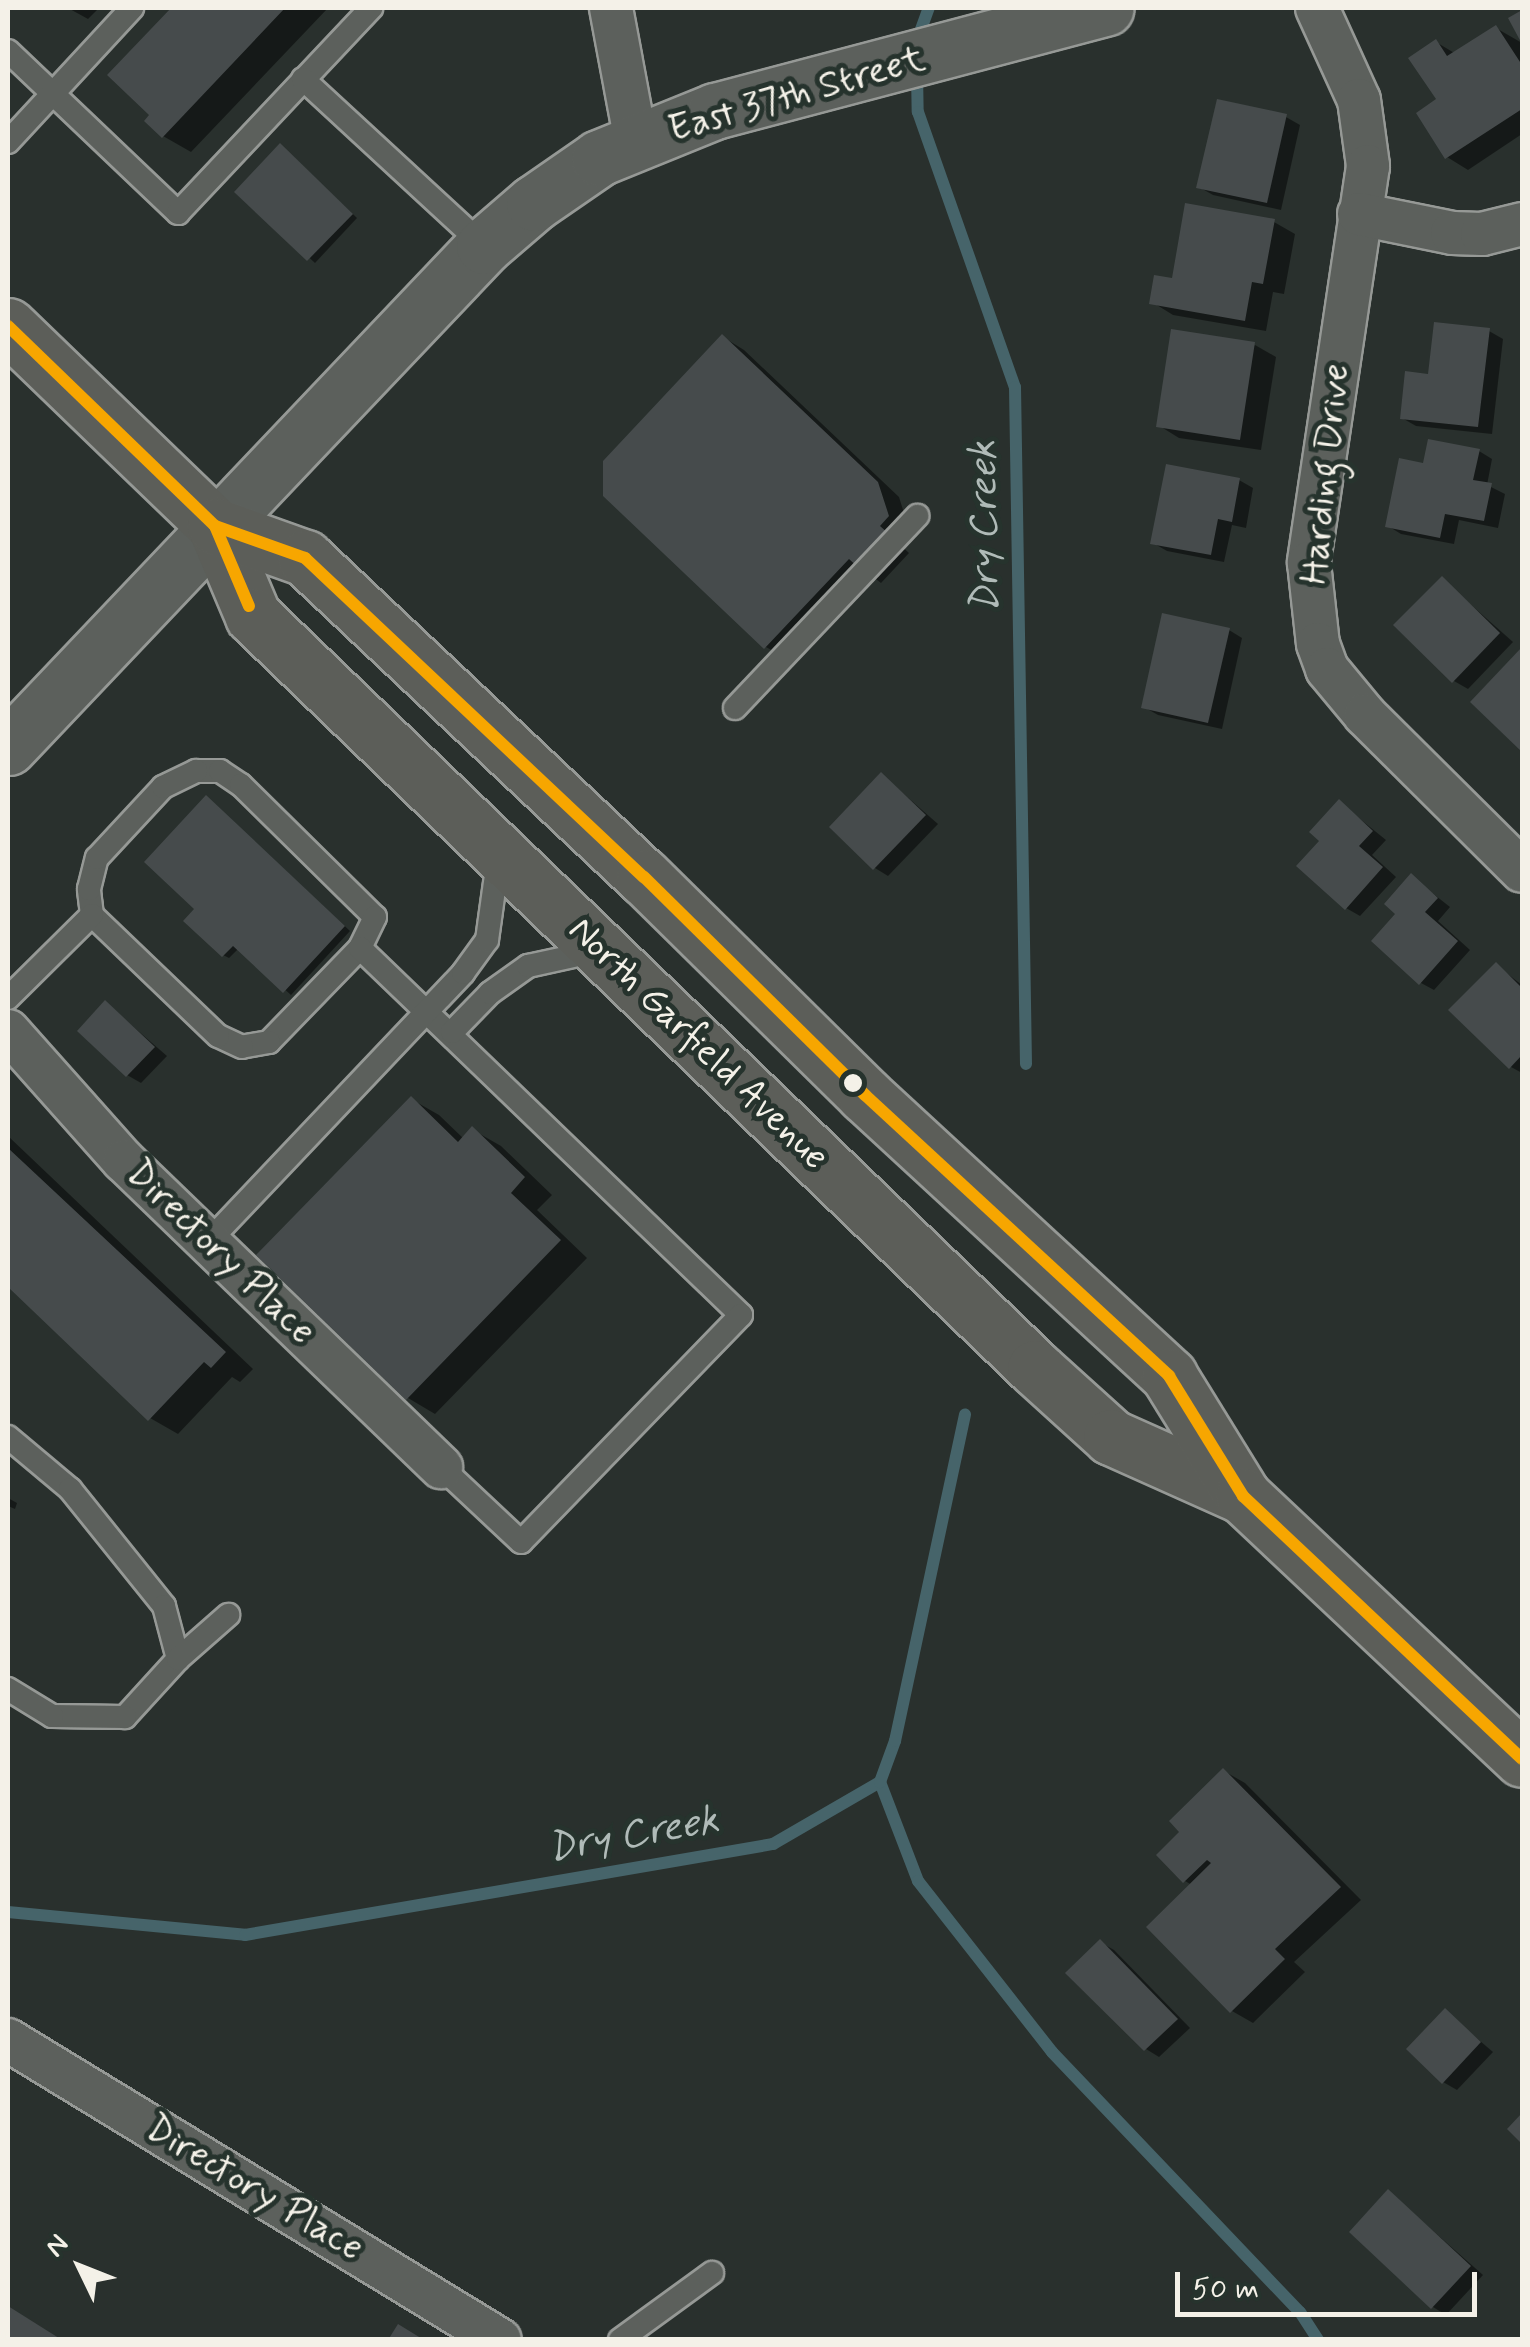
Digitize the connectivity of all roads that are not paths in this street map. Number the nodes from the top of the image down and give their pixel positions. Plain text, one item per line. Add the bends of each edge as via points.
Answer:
1 (132, 8) edge
2 (371, 8) edge
3 (611, 8) edge
4 (1106, 8) edge
5 (1317, 8) edge
6 (8, 51) edge
7 (304, 80) junction
8 (52, 94) junction
9 (636, 140) junction
10 (8, 142) edge
11 (1359, 214) junction
12 (1522, 224) edge
13 (484, 246) junction
14 (8, 326) edge
15 (917, 516) dead end
16 (214, 526) junction
17 (736, 708) dead end
18 (8, 747) edge
19 (498, 852) junction
20 (1522, 871) edge
21 (92, 915) junction
22 (360, 948) junction
23 (600, 950) junction
24 (8, 998) edge
25 (428, 1011) junction
26 (8, 1031) edge
27 (452, 1032) junction
28 (208, 1242) junction
29 (8, 1437) edge
30 (441, 1468) joint
31 (1243, 1496) junction
32 (228, 1615) dead end
33 (178, 1659) junction
34 (8, 1689) edge
35 (1522, 1759) edge
36 (8, 2040) edge
37 (712, 2274) dead end
38 (500, 2340) edge
39 (620, 2340) edge

1 - 8 lane
2 - 7 lane
3 - 9 street
4 - 9 main road, East 37th Street via 714,111
5 - 11 street, Harding Drive via 1359,100 1368,166
6 - 8 lane
7 - 8 lane via 178,213
7 - 13 lane
8 - 10 lane
9 - 13 main road, East 37th Street via 534,202
11 - 12 street via 1452,233
11 - 20 street, Harding Drive via 1310,563 1318,644 1328,670 1365,714
13 - 16 main road, East 37th Street
14 - 16 highway, North Garfield Avenue
15 - 17 lane
16 - 18 main road, East 37th Street
16 - 19 highway, North Garfield Avenue via 253,616
16 - 31 highway, North Garfield Avenue via 306,558 1169,1376
19 - 23 highway, North Garfield Avenue
19 - 25 lane via 488,940
21 - 22 lane via 218,1036 242,1047 269,1042
21 - 22 lane via 89,889 97,858 163,787 196,771 220,771 375,917
21 - 24 lane
22 - 25 lane
23 - 27 lane via 528,966
23 - 31 highway, North Garfield Avenue via 1111,1438
25 - 27 lane
25 - 28 lane
26 - 28 street, Directory Place via 124,1161
27 - 30 lane via 742,1315 521,1542
28 - 30 street, Directory Place
29 - 33 lane via 70,1489 164,1606
31 - 35 highway, North Garfield Avenue
32 - 33 lane
33 - 34 lane via 125,1716 52,1716
36 - 38 street, Directory Place
37 - 39 lane

